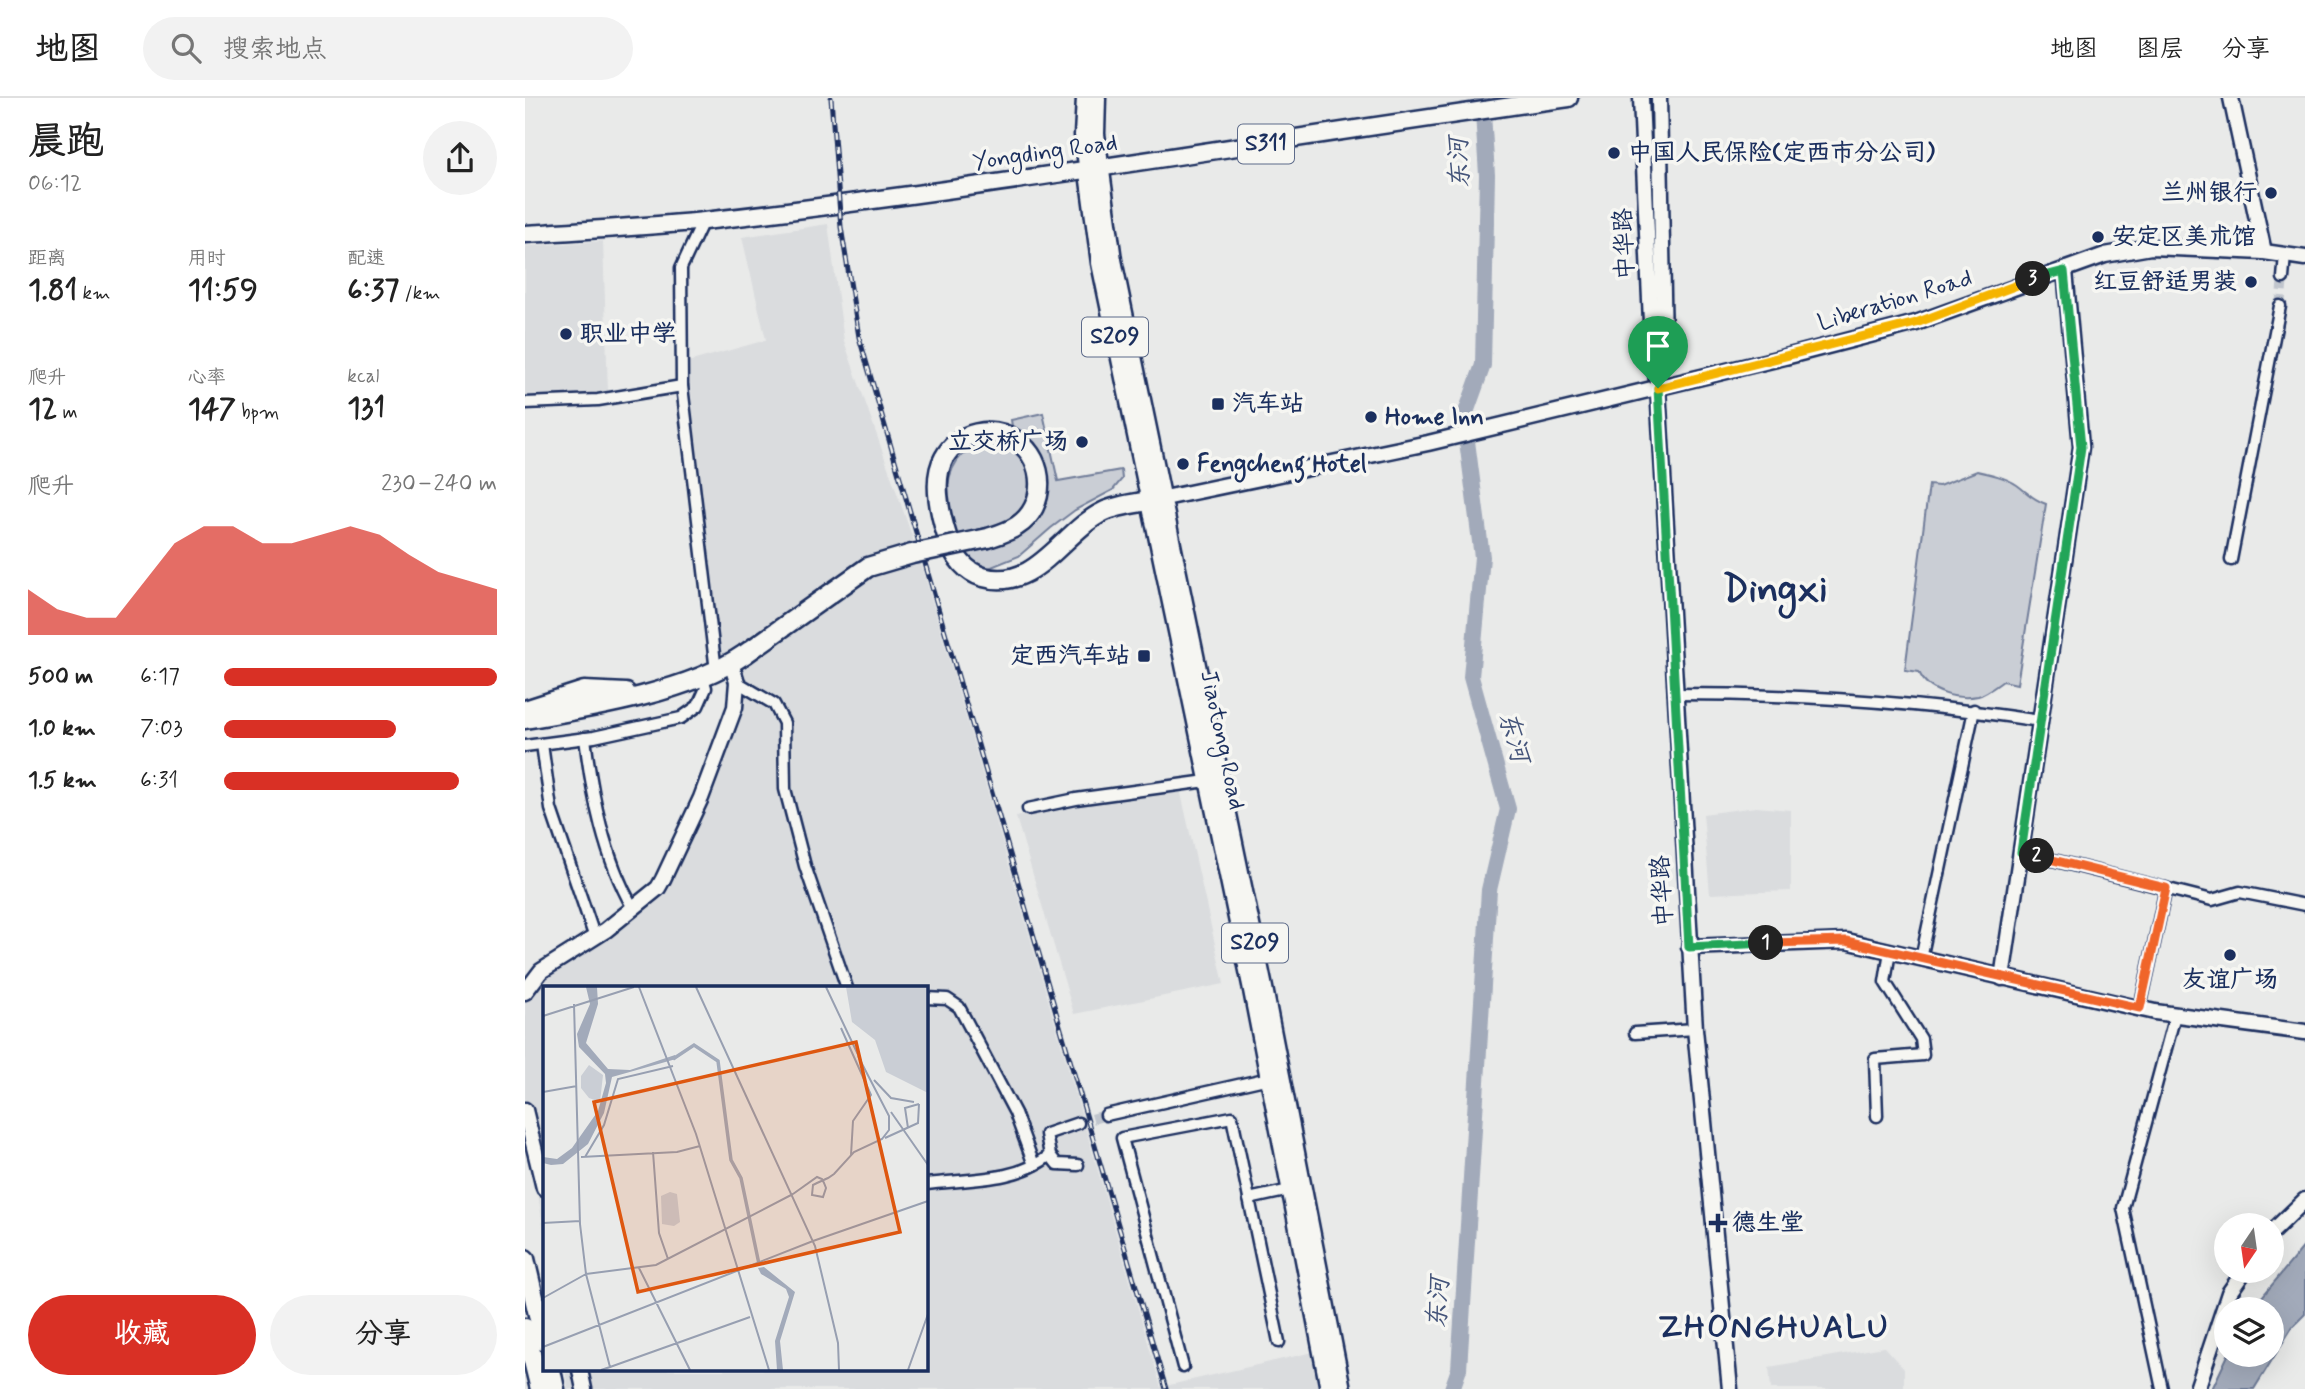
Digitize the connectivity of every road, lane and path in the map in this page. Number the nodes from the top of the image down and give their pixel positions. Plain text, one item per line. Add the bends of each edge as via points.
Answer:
1 (1085, 98) edge
2 (1097, 98) edge
3 (1569, 98) edge
4 (1641, 98) edge
5 (1659, 98) edge
6 (2231, 98) edge
7 (1094, 170) junction
8 (702, 221) junction
9 (525, 234) edge
10 (2264, 252) junction
11 (2285, 255) junction
12 (2305, 258) edge
13 (2064, 271) junction
14 (2283, 278) tunnel mouth
15 (2280, 306) tunnel mouth
16 (682, 386) junction
17 (1658, 388) junction
18 (525, 403) edge
19 (1154, 500) junction
20 (2231, 561) dead end
21 (724, 667) junction
22 (737, 682) junction
23 (1674, 694) junction
24 (1974, 710) junction
25 (528, 711) edge
26 (2040, 721) junction
27 (585, 738) junction
28 (542, 744) junction
29 (525, 746) edge
30 (1207, 781) junction
31 (1028, 809) dead end
32 (2021, 852) junction
33 (2166, 888) junction
34 (2305, 905) edge
35 (633, 908) junction
36 (594, 938) junction
37 (1689, 947) junction
38 (1890, 951) junction
39 (1921, 959) junction
40 (2002, 978) junction
41 (846, 986) edge
42 (525, 992) edge
43 (927, 998) edge
44 (2140, 1008) junction
45 (2175, 1015) junction
46 (1695, 1029) junction
47 (2304, 1029) edge
48 (1635, 1033) dead end
49 (1269, 1078) junction
50 (525, 1110) edge
51 (1106, 1115) tunnel mouth
52 (1877, 1116) dead end
53 (1077, 1123) tunnel mouth
54 (1050, 1155) junction
55 (1034, 1165) junction
56 (1078, 1165) dead end
57 (543, 1184) edge
58 (927, 1184) edge
59 (1290, 1190) junction
60 (1249, 1199) junction
61 (2305, 1200) edge
62 (2284, 1220) edge
63 (525, 1247) edge
64 (525, 1259) edge
65 (2236, 1283) edge
66 (534, 1292) junction
67 (525, 1328) edge
68 (543, 1335) edge
69 (1279, 1342) dead end
70 (1183, 1367) dead end
71 (540, 1389) edge
72 (1329, 1389) edge
73 (1342, 1389) edge
74 (1730, 1389) edge
75 (2162, 1389) edge
76 (2197, 1389) edge

1 - 7 main road, Jiaotong Road / S209 via 1083,135
2 - 7 main road, Jiaotong Road / S209
3 - 7 main road, Yongding Road / S311
4 - 17 street, 中华路
5 - 17 street, 中华路 via 1664,343
6 - 10 street
7 - 8 main road, Yongding Road
7 - 19 main road, Jiaotong Road / S209 via 1100,262
8 - 9 main road, Yongding Road
8 - 16 street via 681,268
10 - 11 street, Liberation Road
10 - 13 street, Liberation Road via 2151,247 2105,255
11 - 12 street, Liberation Road
11 - 14 street
13 - 17 street, Liberation Road via 1916,323
13 - 26 street via 2081,447
15 - 20 street
16 - 18 street via 598,400
16 - 21 street
17 - 19 street, Liberation Road via 1428,443
17 - 23 street, 中华路
19 - 21 highway, bridge via 1104,512 1028,573 1012,579 978,576 952,552 943,524 938,474 954,444 972,434 1003,434 1030,453 1040,484 1030,514 1018,526 988,538 912,554 868,567
19 - 30 main road, Jiaotong Road / S209
19 - 73 main road, Jiaotong Road / S209 via 1263,983
21 - 22 street
21 - 25 highway via 644,693
21 - 27 street via 698,706 681,718
22 - 35 street via 736,708 683,841 658,888
22 - 41 street via 774,704 784,723 785,789
23 - 24 street via 1768,695
23 - 37 street, 中华路
24 - 26 street
24 - 39 street
26 - 32 street
27 - 28 street
27 - 35 street via 592,798
28 - 29 street
28 - 36 street via 551,808
30 - 31 street
30 - 49 main road, Jiaotong Road / S209
32 - 33 street
32 - 40 street
33 - 34 street via 2212,900 2240,892
33 - 44 street
35 - 36 street
36 - 42 street via 541,971
37 - 38 street via 1832,940
37 - 46 street, 中华路
38 - 39 street
38 - 52 street via 1885,982 1921,1040 1923,1055 1875,1059
39 - 40 street
40 - 44 street
43 - 55 street via 947,999 959,1007 1015,1113
44 - 45 street
45 - 47 street
45 - 75 street via 2123,1208
46 - 48 street
46 - 74 street, 中华路
49 - 51 street
49 - 59 main road, Jiaotong Road / S209
50 - 57 street
53 - 54 street via 1046,1134
54 - 55 street
54 - 56 street via 1057,1164
55 - 58 street via 1004,1175
59 - 60 street
59 - 72 main road, Jiaotong Road / S209
60 - 69 street
60 - 70 street via 1232,1117 1122,1138
61 - 62 street
63 - 66 highway
64 - 66 highway
65 - 76 street
66 - 68 highway
67 - 71 highway

